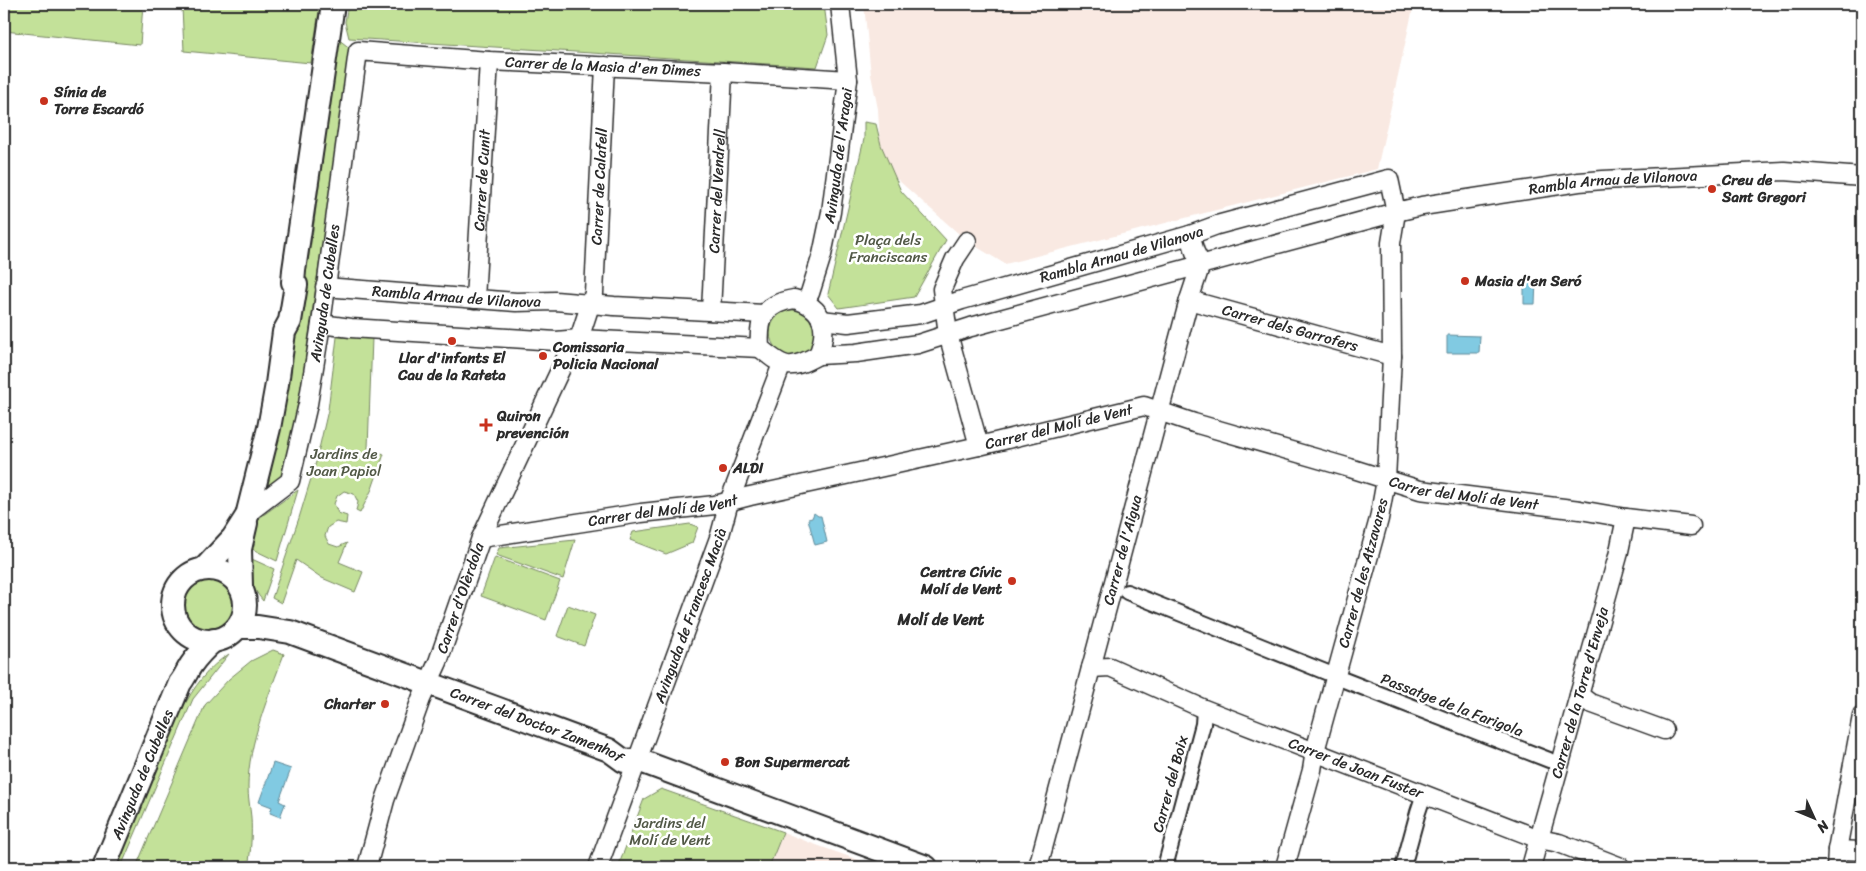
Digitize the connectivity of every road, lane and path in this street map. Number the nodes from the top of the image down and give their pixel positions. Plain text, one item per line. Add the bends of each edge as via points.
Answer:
1 (333, 4) edge
2 (840, 4) edge
3 (358, 51) joint
4 (489, 61) junction
5 (605, 66) junction
6 (723, 72) junction
7 (848, 80) junction
8 (1862, 177) edge
9 (1396, 212) junction
10 (1190, 235) junction
11 (967, 241) dead end
12 (1201, 264) junction
13 (325, 287) junction
14 (475, 299) junction
15 (1189, 300) junction
16 (806, 302) junction
17 (589, 304) junction
18 (944, 305) junction
19 (711, 311) junction
20 (764, 314) junction
21 (821, 320) junction
22 (321, 324) junction
23 (948, 334) junction
24 (579, 339) junction
25 (760, 348) junction
26 (818, 355) junction
27 (1392, 356) junction
28 (782, 364) junction
29 (1160, 412) junction
30 (979, 446) junction
31 (1386, 480) junction
32 (729, 502) junction
33 (247, 515) junction
34 (1626, 518) junction
35 (1691, 526) dead end
36 (481, 538) junction
37 (204, 569) junction
38 (1127, 592) dead end
39 (243, 596) junction
40 (239, 627) junction
41 (286, 632) junction
42 (190, 636) junction
43 (214, 640) junction
44 (1091, 668) junction
45 (1328, 673) dead end
46 (1344, 680) dead end
47 (180, 683) junction
48 (428, 683) junction
49 (1579, 696) junction
50 (1204, 709) junction
51 (1862, 716) edge
52 (1664, 730) dead end
53 (1315, 751) junction
54 (638, 760) junction
55 (1549, 760) dead end
56 (1424, 794) junction
57 (1539, 839) junction
58 (1862, 850) edge
59 (1837, 859) edge
60 (104, 867) edge
61 (367, 867) edge
62 (598, 867) edge
63 (926, 867) edge
64 (1038, 867) edge
65 (1165, 867) edge
66 (1285, 867) edge
67 (1403, 867) edge
68 (1531, 867) edge
69 (1622, 867) edge
70 (1823, 867) edge

1 - 33 street via 293,282 296,285 294,298 286,326 269,428
2 - 7 street, Avinguda de l'Aragai
3 - 4 street, Carrer de la Masia d'en Dimes
3 - 13 street, Avinguda de Cubelles
4 - 5 street, Carrer de la Masia d'en Dimes
4 - 14 street, Carrer de Cunit
5 - 6 street, Carrer de la Masia d'en Dimes
5 - 17 street, Carrer de Calafell via 594,293
6 - 7 street, Carrer de la Masia d'en Dimes
6 - 19 street, Carrer del Vendrell
7 - 16 street, Avinguda de l'Aragai via 831,212 822,255
8 - 9 street, Rambla Arnau de Vilanova via 1784,171 1603,180
9 - 10 street, Rambla Arnau de Vilanova via 1389,179
9 - 12 street, Rambla Arnau de Vilanova
9 - 27 street, Carrer de les Atzavares via 1391,243
10 - 12 street
10 - 18 street, Rambla Arnau de Vilanova
11 - 18 street via 942,289
12 - 15 street, Carrer de l'Aigua
12 - 23 street, Rambla Arnau de Vilanova
13 - 14 street, Rambla Arnau de Vilanova
13 - 22 street, Avinguda de Cubelles
14 - 17 street, Rambla Arnau de Vilanova
15 - 27 street, Carrer dels Garrofers
15 - 29 street, Carrer de l'Aigua
16 - 20 street via 782,301
16 - 21 street
17 - 19 street, Rambla Arnau de Vilanova
17 - 24 street
18 - 21 street, Rambla Arnau de Vilanova via 921,314 848,324
18 - 23 street
19 - 20 street, Rambla Arnau de Vilanova
20 - 25 street via 759,328
21 - 26 street via 824,334
22 - 24 street via 556,341
22 - 33 street, Avinguda de Cubelles via 308,404 290,481
23 - 26 street, Rambla Arnau de Vilanova via 918,344
23 - 30 street
24 - 25 street
24 - 36 street, Carrer d'Olèrdola via 571,347
25 - 28 street
26 - 28 street via 802,364
27 - 31 street, Carrer de les Atzavares
28 - 32 street, Avinguda de Francesc Macià
29 - 30 street, Carrer del Molí de Vent via 1144,406
29 - 31 street, Carrer del Molí de Vent
29 - 44 street, Carrer de l'Aigua
30 - 32 street, Carrer del Molí de Vent
31 - 34 street, Carrer del Molí de Vent via 1420,490
31 - 53 street, Carrer de les Atzavares via 1379,519
32 - 36 street, Carrer del Molí de Vent
32 - 54 street, Avinguda de Francesc Macià
33 - 37 street via 233,538
33 - 39 street via 240,549
34 - 35 street, Carrer del Molí de Vent
34 - 49 street, Carrer de la Torre d'Enveja
36 - 48 street, Carrer d'Olèrdola
37 - 39 street via 224,571 232,576
37 - 42 street via 185,578 173,599 174,614
38 - 45 street
39 - 40 street via 244,618
39 - 41 street via 256,614
40 - 41 street
40 - 43 street via 225,638
41 - 48 street, Carrer del Doctor Zamenhof
42 - 43 street via 203,641
42 - 47 street via 177,673
43 - 47 street
44 - 50 street, Carrer de Joan Fuster via 1110,667
44 - 64 street, Carrer de l'Aigua
46 - 55 street, Passatge de la Farigola
47 - 60 street, Avinguda de Cubelles
48 - 54 street, Carrer del Doctor Zamenhof via 609,750 624,761
48 - 61 street, Carrer d'Olèrdola via 385,800
49 - 52 street via 1590,704
49 - 57 street, Carrer de la Torre d'Enveja
50 - 53 street, Carrer de Joan Fuster
50 - 65 street, Carrer del Boix via 1203,724
51 - 59 street
53 - 56 street, Carrer de Joan Fuster
53 - 66 street, Carrer de les Atzavares
54 - 62 street, Avinguda de Francesc Macià
54 - 63 street, Carrer del Doctor Zamenhof
56 - 57 street, Carrer de Joan Fuster
56 - 67 street
57 - 68 street, Carrer de la Torre d'Enveja
57 - 69 street, Carrer de Joan Fuster via 1559,843
58 - 59 street
59 - 70 street

